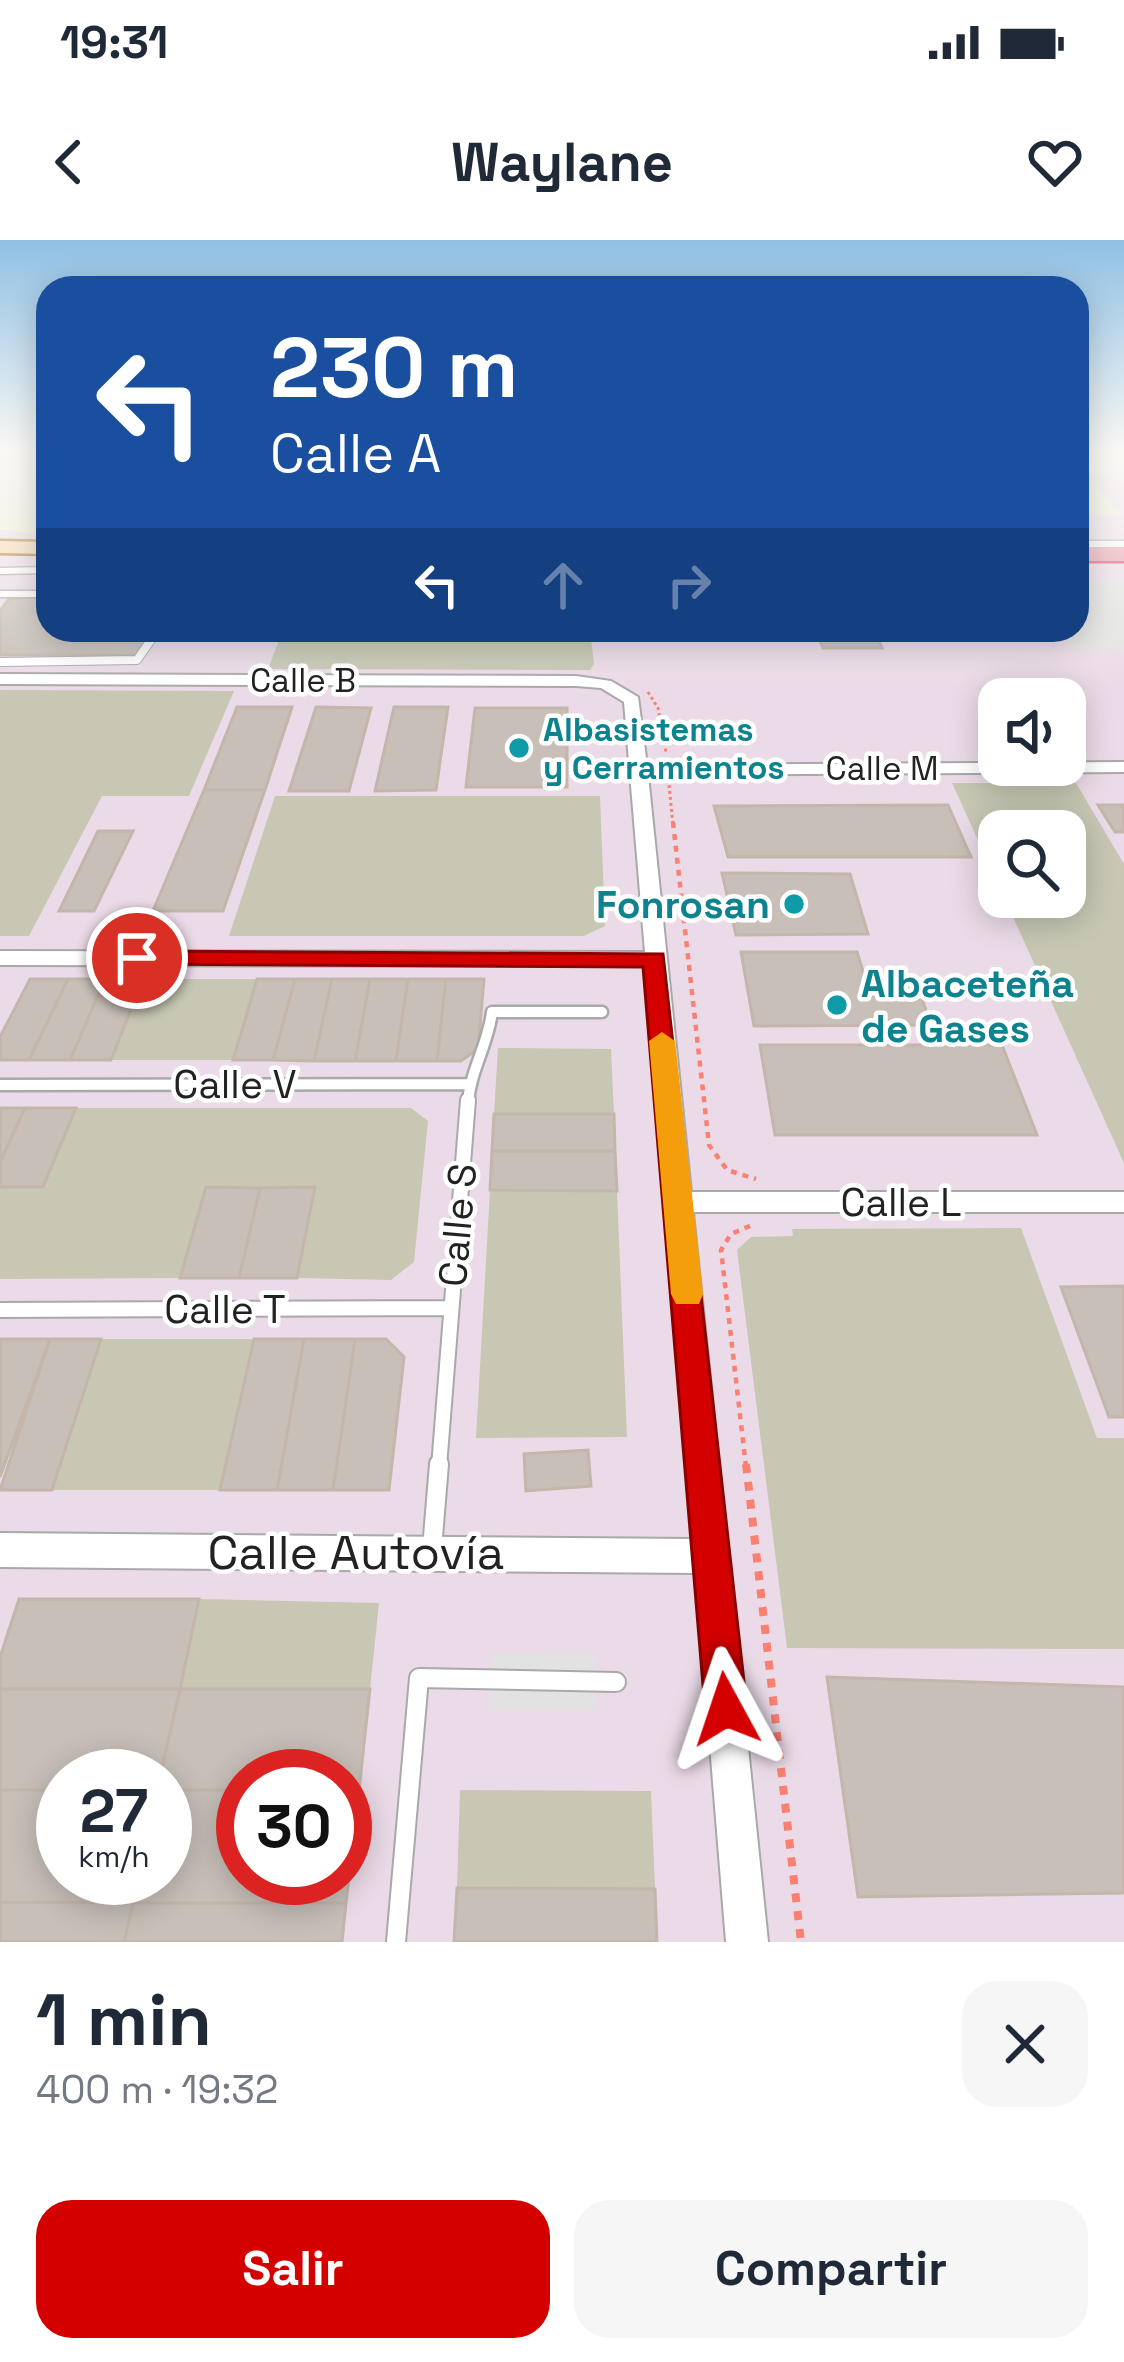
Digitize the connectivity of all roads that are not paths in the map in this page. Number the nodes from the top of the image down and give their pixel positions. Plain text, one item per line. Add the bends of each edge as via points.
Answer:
1 (0, 547) edge
2 (1089, 550) edge
3 (1124, 550) edge
4 (36, 551) edge
5 (36, 553) edge
6 (0, 557) edge
7 (23, 570) junction
8 (0, 571) edge
9 (36, 572) edge
10 (2, 594) edge
11 (35, 594) edge
12 (150, 642) edge
13 (0, 662) edge
14 (0, 680) edge
15 (1124, 767) edge
16 (639, 770) junction
17 (0, 958) edge
18 (654, 959) junction
19 (602, 1012) dead end
20 (469, 1084) junction
21 (0, 1085) edge
22 (679, 1202) junction
23 (1124, 1202) edge
24 (450, 1308) junction
25 (0, 1310) edge
26 (0, 1550) edge
27 (431, 1551) junction
28 (712, 1556) junction
29 (616, 1682) dead end
30 (396, 1942) edge
31 (747, 1942) edge

1 - 4 main road
2 - 3 highway
5 - 6 main road
7 - 8 lane
7 - 9 lane
7 - 10 lane
10 - 11 lane
12 - 13 lane via 137,660
14 - 16 street, Calle B via 605,684 632,700
15 - 16 street, Calle M
16 - 18 street
17 - 18 street
18 - 22 street
19 - 20 lane, Calle S via 492,1012 488,1047
20 - 21 lane, Calle V
20 - 24 lane, Calle S
22 - 23 street, Calle L
22 - 28 street
24 - 25 lane, Calle T
24 - 27 lane, Calle S
26 - 27 street, Calle Autovía
27 - 28 street, Calle Autovía
28 - 31 street
29 - 30 lane via 419,1678

